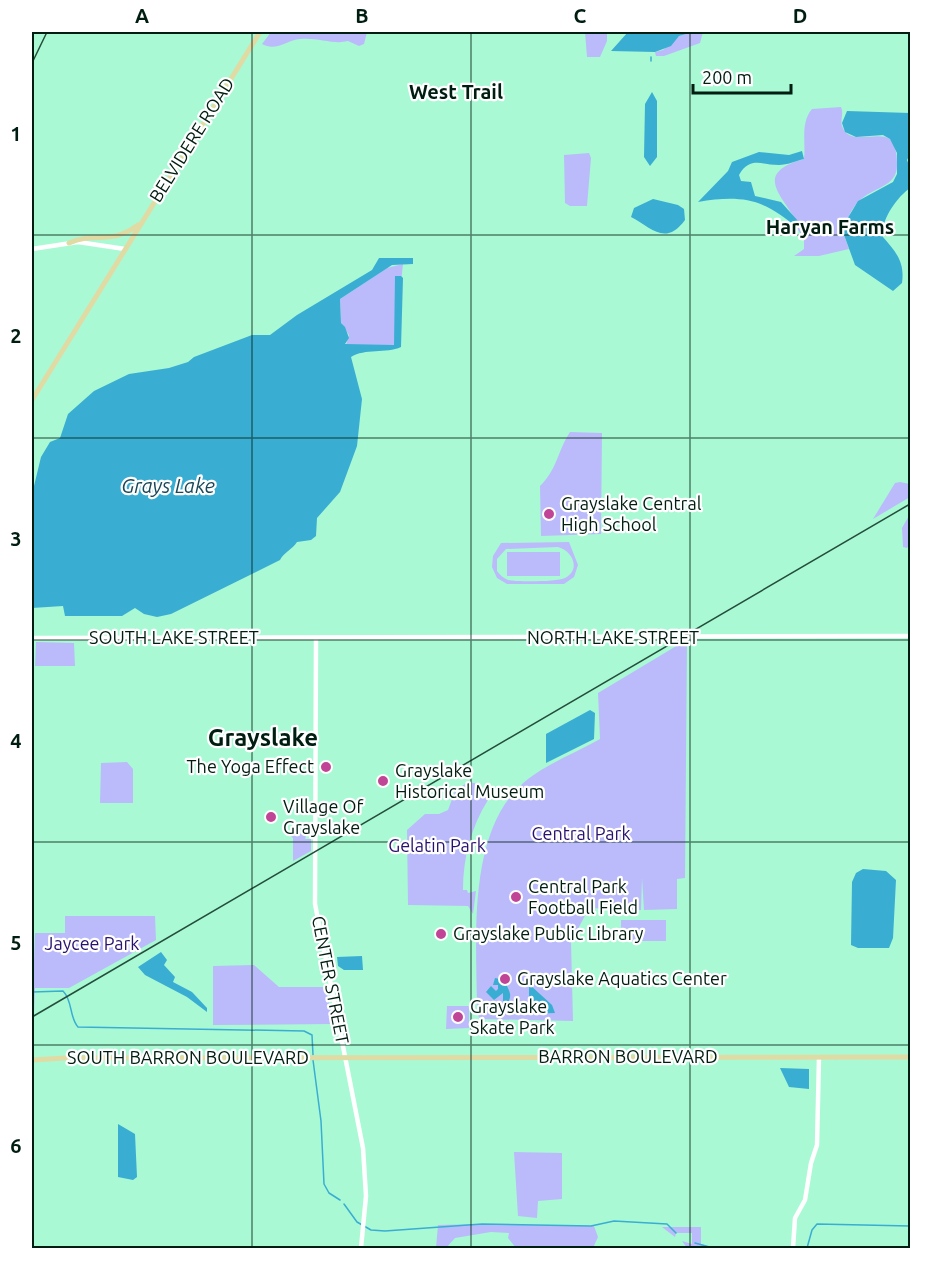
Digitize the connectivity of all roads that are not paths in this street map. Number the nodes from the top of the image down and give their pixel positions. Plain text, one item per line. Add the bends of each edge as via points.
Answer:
1 (260, 32) edge
2 (142, 222) junction
3 (69, 243) junction
4 (32, 249) edge
5 (125, 249) junction
6 (32, 400) edge
7 (910, 636) edge
8 (32, 638) edge
9 (316, 638) junction
10 (345, 1058) junction
11 (819, 1058) junction
12 (910, 1058) edge
13 (32, 1060) edge
14 (361, 1248) edge
15 (793, 1248) edge

1 - 2 main road, BELVIDERE ROAD
2 - 3 main road via 118,237 85,238
2 - 5 main road, BELVIDERE ROAD
3 - 4 street
3 - 5 street
5 - 6 main road, BELVIDERE ROAD
7 - 9 street, NORTH LAKE STREET
8 - 9 street, SOUTH LAKE STREET
9 - 10 street, CENTER STREET via 315,904
10 - 11 main road, BARRON BOULEVARD
10 - 13 main road, SOUTH BARRON BOULEVARD
10 - 14 street, CENTER STREET via 365,1164
11 - 12 main road, BARRON BOULEVARD
11 - 15 street via 817,1145 805,1200 795,1218

